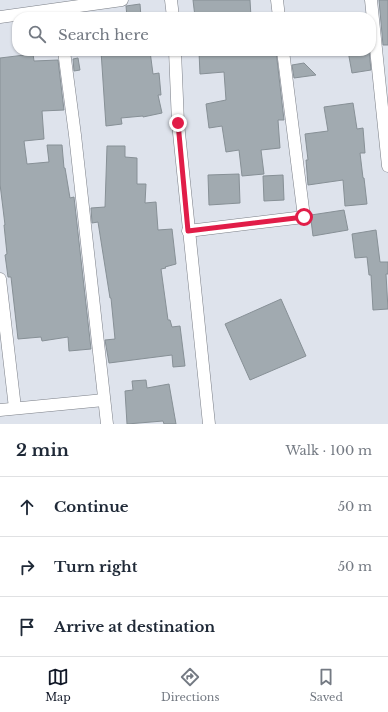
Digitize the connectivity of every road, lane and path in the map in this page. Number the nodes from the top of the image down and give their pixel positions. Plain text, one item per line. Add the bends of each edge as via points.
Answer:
1 (122, 0) edge
2 (171, 0) edge
3 (277, 0) edge
4 (371, 0) edge
5 (64, 12) edge
6 (172, 12) edge
7 (278, 12) edge
8 (372, 12) edge
9 (12, 16) edge
10 (0, 17) edge
11 (376, 49) edge
12 (65, 56) edge
13 (175, 56) edge
14 (284, 56) edge
15 (388, 166) edge
16 (188, 231) junction
17 (0, 279) edge
18 (104, 400) junction
19 (15, 408) junction
20 (0, 410) edge
21 (107, 424) edge
22 (209, 424) edge

1 - 5 street
2 - 6 street
3 - 7 street
4 - 8 street
9 - 10 street
11 - 15 street
12 - 18 street
13 - 16 street via 178,123
14 - 16 street via 304,217
16 - 22 street
17 - 19 street
18 - 19 street
18 - 21 street
19 - 20 street

